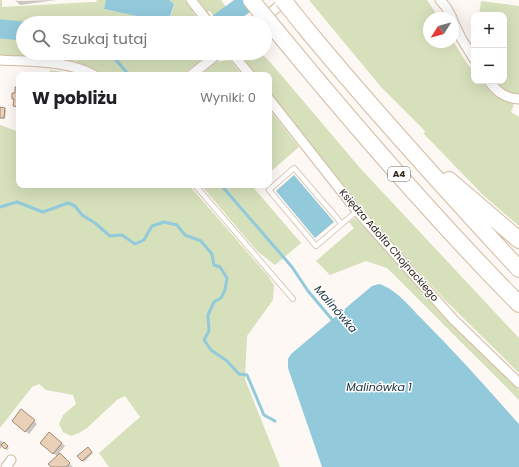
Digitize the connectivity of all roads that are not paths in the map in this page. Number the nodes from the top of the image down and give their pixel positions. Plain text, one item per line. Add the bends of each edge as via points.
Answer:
1 (192, 0) edge
2 (251, 0) edge
3 (283, 0) edge
4 (287, 0) edge
5 (440, 0) edge
6 (449, 12) edge
7 (204, 16) edge
8 (264, 16) edge
9 (267, 16) edge
10 (272, 25) edge
11 (459, 34) edge
12 (471, 54) edge
13 (0, 60) edge
14 (210, 60) edge
15 (238, 60) edge
16 (88, 72) edge
17 (196, 72) edge
18 (248, 72) edge
19 (492, 84) edge
20 (519, 100) edge
21 (272, 103) edge
22 (403, 141) junction
23 (272, 187) edge
24 (198, 188) edge
25 (271, 188) edge
26 (357, 211) junction
27 (342, 224) junction
28 (519, 240) edge
29 (519, 269) edge
30 (293, 298) dead end
31 (519, 304) edge
32 (519, 383) edge

1 - 7 street
2 - 8 highway, A4, bridge
3 - 22 highway, A4, bridge
4 - 9 street
5 - 6 street
10 - 31 highway, A4, bridge via 402,178
11 - 12 street
13 - 16 street via 72,66
14 - 17 street
15 - 18 street
19 - 20 street via 500,94
21 - 26 street, Księdza Adolfa Chojnackiego
22 - 28 highway
22 - 29 highway, A4
23 - 27 lane via 294,168
24 - 30 lane
25 - 27 lane via 269,190 316,246
26 - 27 lane
26 - 32 street, Księdza Adolfa Chojnackiego via 453,318

